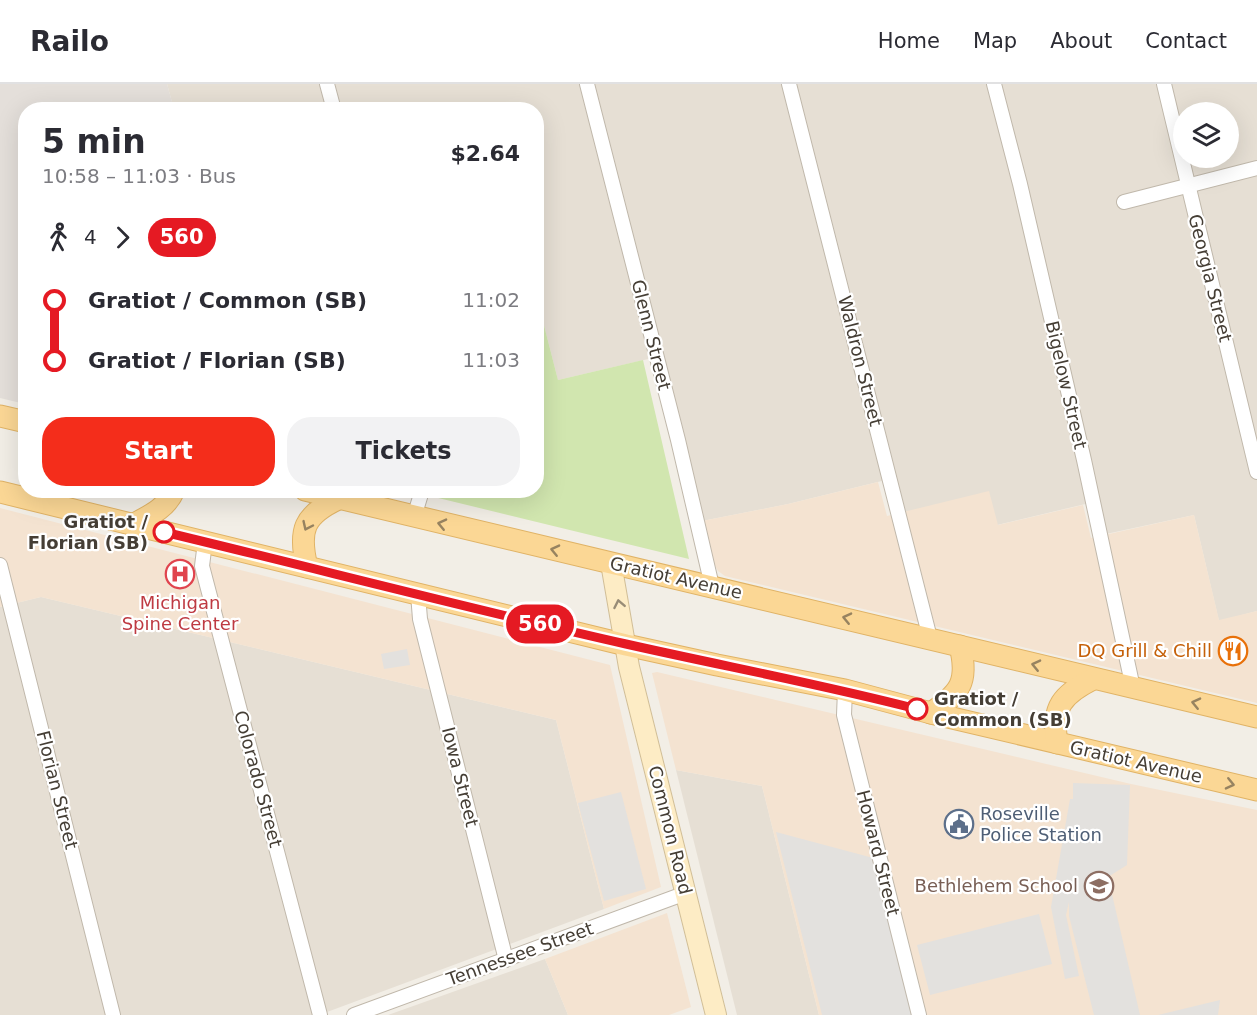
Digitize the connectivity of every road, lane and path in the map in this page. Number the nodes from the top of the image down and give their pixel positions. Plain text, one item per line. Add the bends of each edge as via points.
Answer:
1 (327, 84) edge
2 (587, 84) edge
3 (789, 84) edge
4 (994, 84) edge
5 (1164, 84) edge
6 (332, 102) edge
7 (1257, 168) edge
8 (1188, 184) junction
9 (1124, 202) dead end
10 (0, 416) edge
11 (18, 420) edge
12 (1257, 472) edge
13 (0, 492) edge
14 (18, 496) edge
15 (25, 498) edge
16 (169, 498) edge
17 (334, 498) edge
18 (420, 498) edge
19 (338, 499) junction
20 (414, 517) junction
21 (134, 524) junction
22 (205, 542) junction
23 (611, 563) junction
24 (0, 565) edge
25 (307, 567) junction
26 (712, 586) junction
27 (418, 594) junction
28 (930, 638) junction
29 (626, 645) junction
30 (960, 646) junction
31 (1093, 679) junction
32 (1133, 688) junction
33 (845, 690) junction
34 (931, 713) junction
35 (1257, 717) edge
36 (1057, 742) junction
37 (1257, 790) edge
38 (686, 893) junction
39 (506, 960) junction
40 (113, 1015) edge
41 (320, 1015) edge
42 (354, 1015) edge
43 (716, 1015) edge
44 (919, 1015) edge

1 - 6 street
2 - 26 street, Glenn Street
3 - 28 street, Waldron Street
4 - 32 street, Bigelow Street via 1081,448
5 - 8 street, Georgia Street
7 - 8 street
8 - 9 street
8 - 12 street, Georgia Street
10 - 11 main road
13 - 14 main road, Gratiot Avenue
15 - 21 main road, Gratiot Avenue
16 - 21 main road
17 - 19 main road, Gratiot Avenue
18 - 20 street
19 - 20 main road, Gratiot Avenue
19 -> 25 main road via 323,506 305,526 302,538
23 -> 20 main road, Gratiot Avenue
21 - 22 main road, Gratiot Avenue
22 - 25 main road, Gratiot Avenue
22 - 41 street, Colorado Street via 202,566
23 - 26 main road, Gratiot Avenue
29 -> 23 street, Common Road
24 - 40 street, Florian Street
25 - 27 main road, Gratiot Avenue
28 -> 26 main road, Gratiot Avenue
27 - 29 main road, Gratiot Avenue
27 - 39 street, Iowa Street via 422,629
28 - 30 main road, Gratiot Avenue
29 - 33 main road, Gratiot Avenue
29 - 38 street, Common Road
31 -> 30 main road, Gratiot Avenue
30 - 34 main road via 965,672 962,683 956,693
31 - 32 main road, Gratiot Avenue
31 - 36 main road via 1076,687 1059,706 1055,717
35 -> 32 main road, Gratiot Avenue
33 - 34 main road, Gratiot Avenue
33 - 44 street, Howard Street via 844,715
34 - 36 main road, Gratiot Avenue
36 -> 37 main road, Gratiot Avenue
38 - 39 street, Tennessee Street
38 - 43 street, Common Road
39 - 42 street, Tennessee Street

